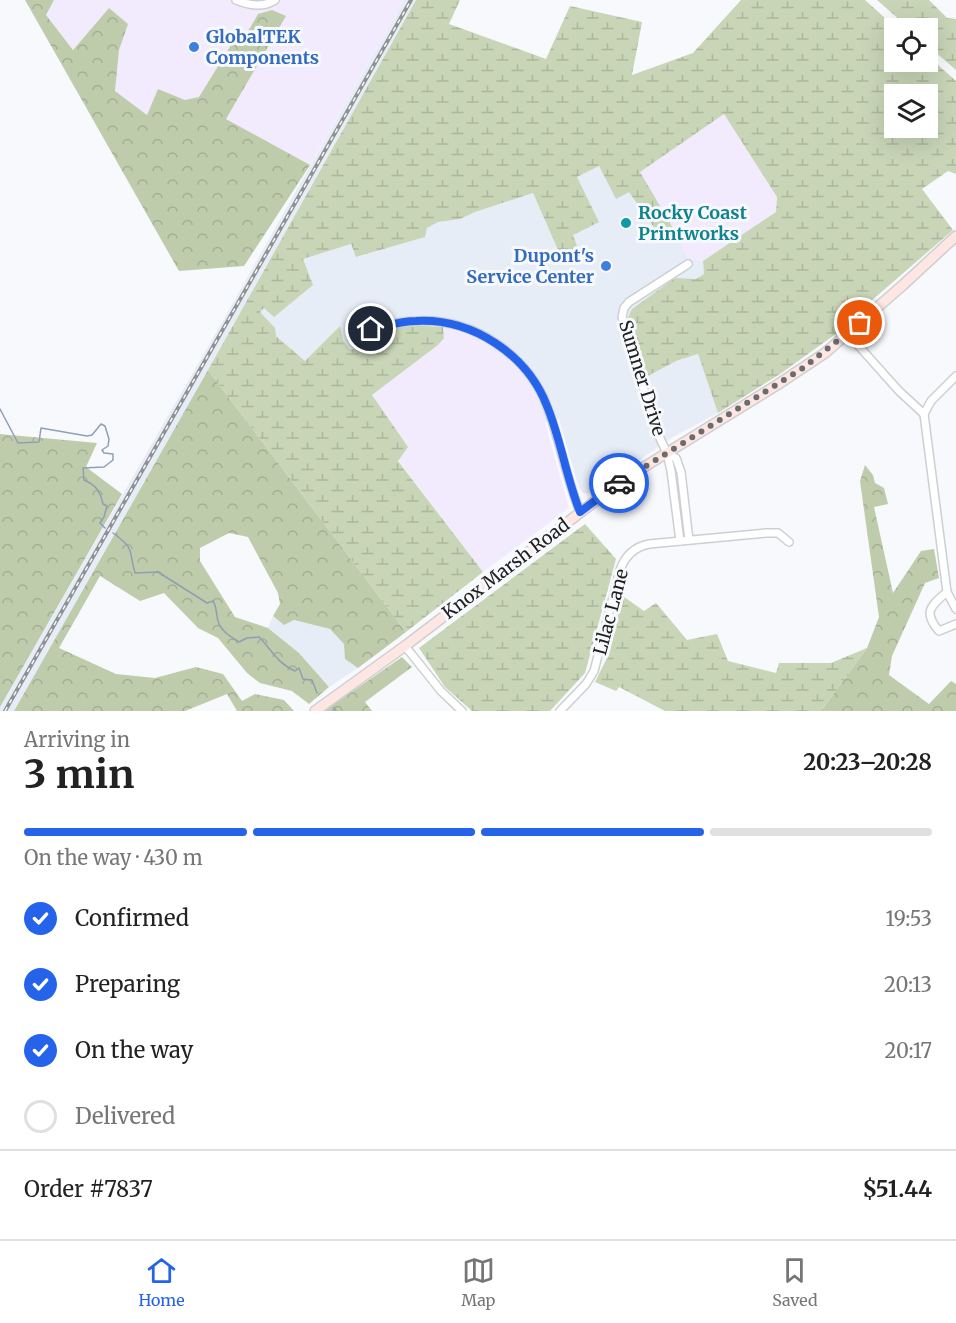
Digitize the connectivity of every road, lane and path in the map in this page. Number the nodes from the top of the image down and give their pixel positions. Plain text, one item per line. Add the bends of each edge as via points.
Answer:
1 (236, 0) edge
2 (275, 0) edge
3 (956, 236) edge
4 (688, 264) dead end
5 (358, 331) dead end
6 (848, 334) junction
7 (956, 376) edge
8 (924, 414) junction
9 (667, 453) junction
10 (580, 512) junction
11 (689, 540) junction
12 (680, 541) junction
13 (789, 542) dead end
14 (947, 592) junction
15 (956, 609) edge
16 (956, 624) edge
17 (405, 646) junction
18 (315, 711) edge
19 (462, 711) edge
20 (560, 711) edge

1 - 2 street via 255,5
3 - 6 main road, Knox Marsh Road
4 - 9 street, Sumner Drive via 629,302 622,315 656,430
5 - 10 street via 403,322 445,322 471,330 507,351 527,370 542,394
6 - 8 street
6 - 9 main road, Knox Marsh Road via 803,368
7 - 8 street via 931,401
8 - 14 street
9 - 10 main road, Knox Marsh Road
9 - 11 street via 676,458 681,472
9 - 12 street
10 - 17 main road, Knox Marsh Road
11 - 12 street, Lilac Lane
11 - 13 street, Lilac Lane via 773,532
12 - 20 street, Lilac Lane via 641,546 626,557 594,671
14 - 15 street
14 - 16 street via 933,604 929,619 939,631
17 - 18 main road, Knox Marsh Road
17 - 19 street

